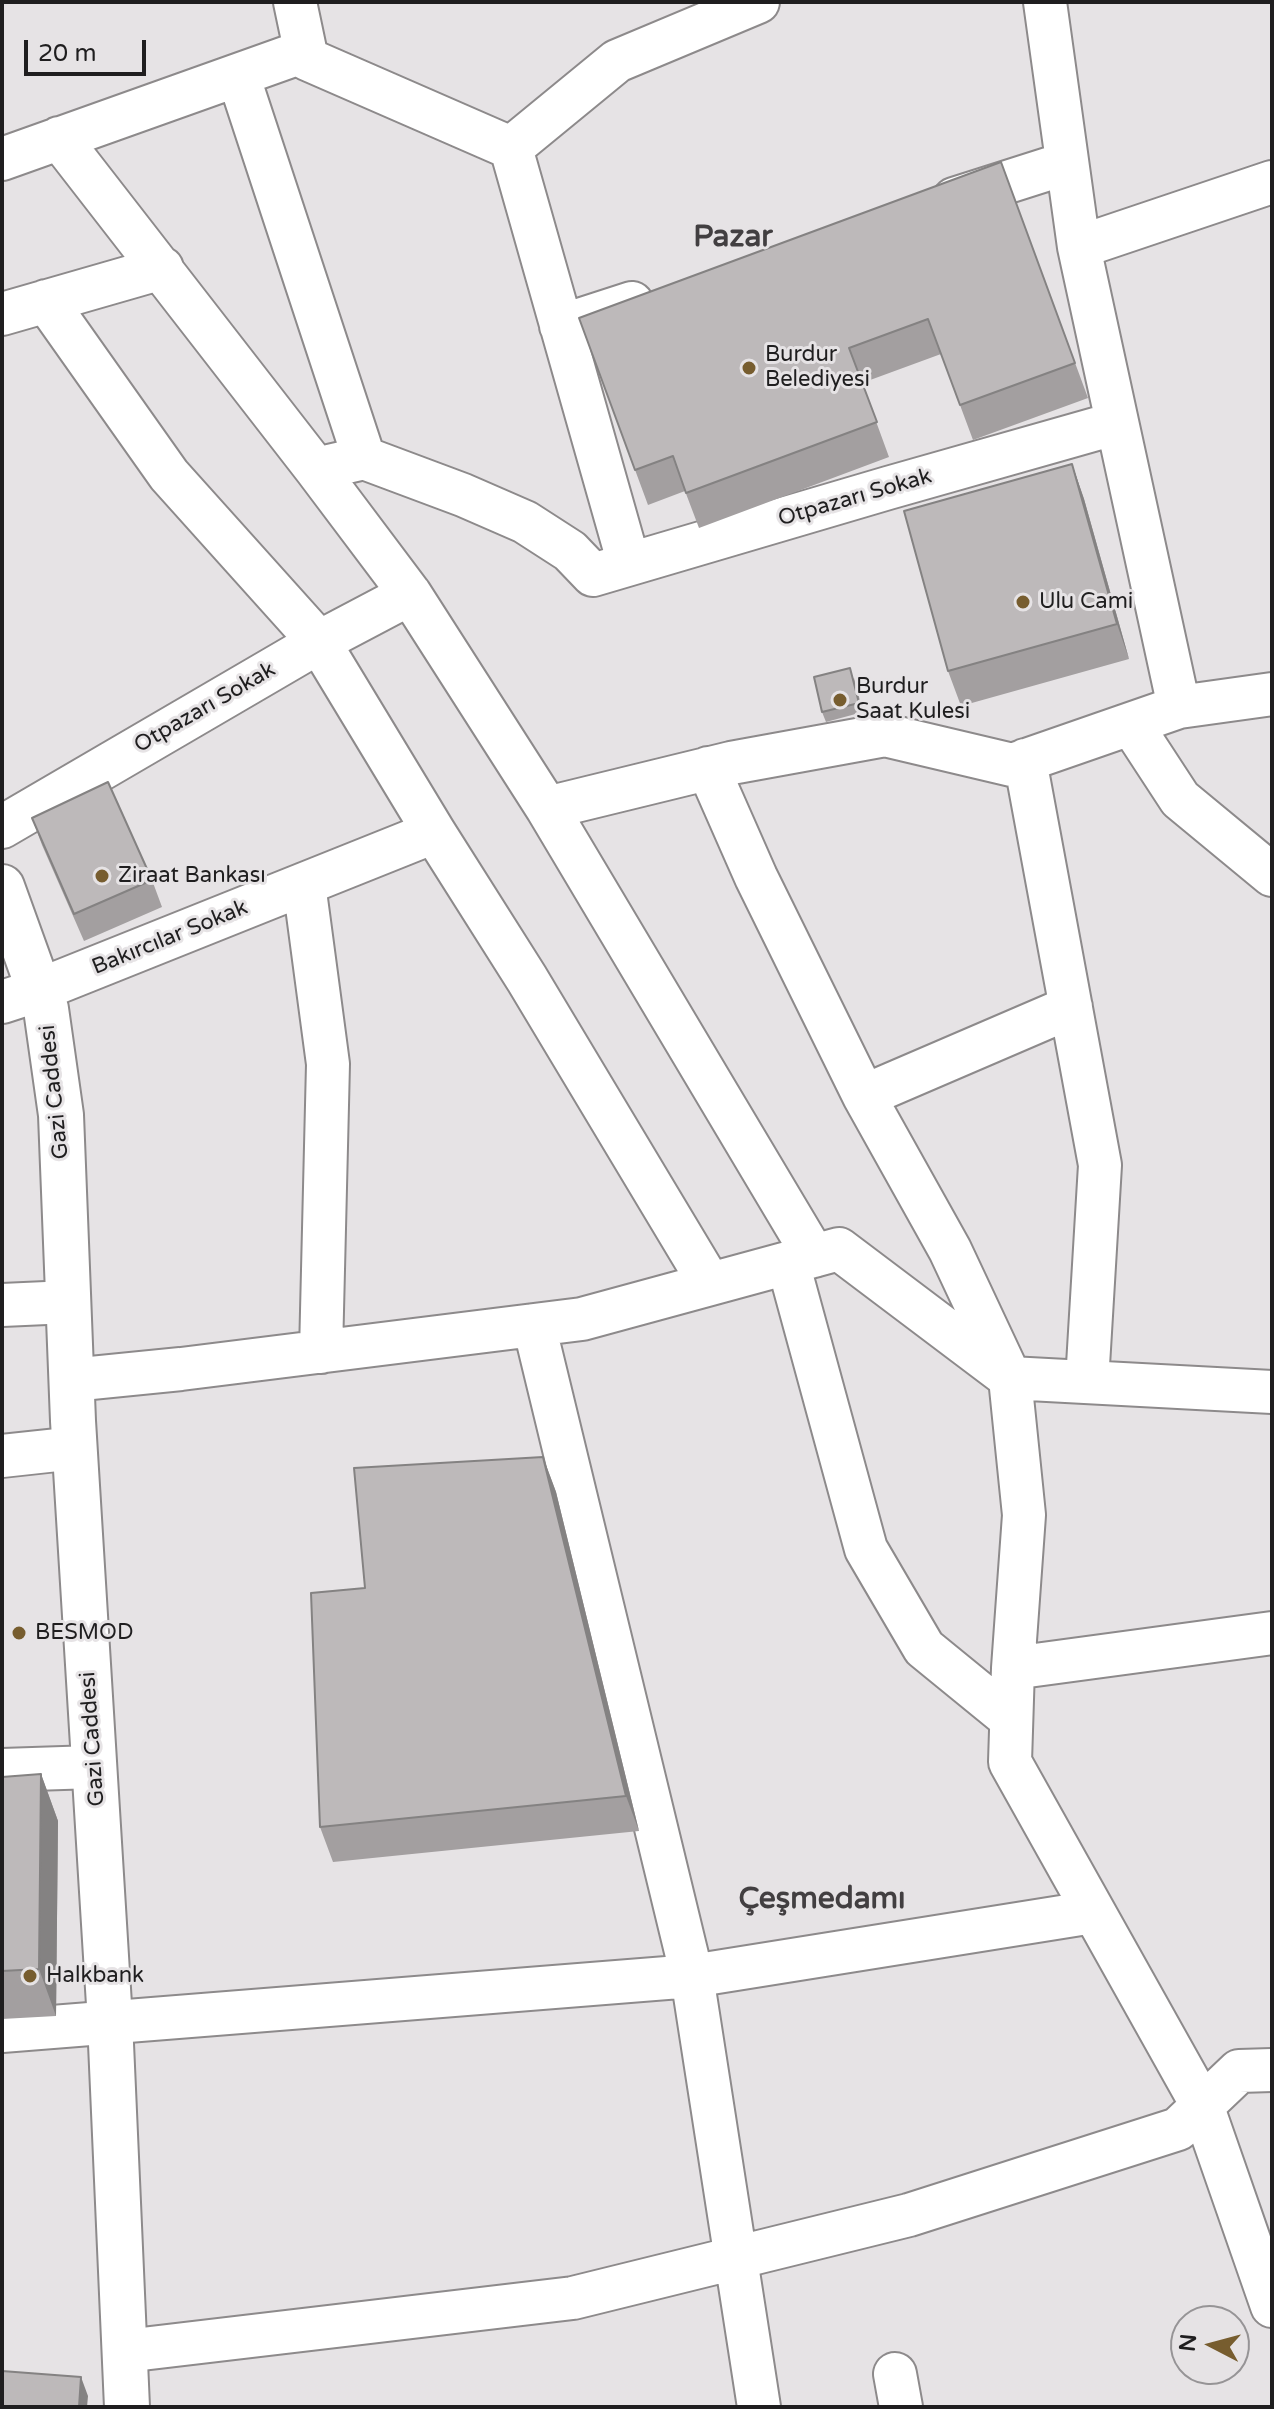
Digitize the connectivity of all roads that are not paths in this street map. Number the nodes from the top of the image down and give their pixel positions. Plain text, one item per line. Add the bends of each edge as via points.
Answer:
1 (295, 2) edge
2 (758, 2) edge
3 (1045, 2) edge
4 (305, 51) junction
5 (238, 75) junction
6 (59, 138) junction
7 (511, 148) junction
8 (2, 159) edge
9 (1067, 163) junction
10 (1272, 182) edge
11 (919, 211) edge
12 (1079, 247) junction
13 (162, 268) junction
14 (666, 292) edge
15 (46, 301) junction
16 (2, 314) edge
17 (561, 326) junction
18 (1117, 423) junction
19 (364, 458) junction
20 (316, 469) junction
21 (611, 569) junction
22 (410, 594) junction
23 (319, 642) junction
24 (1272, 694) edge
25 (1179, 707) junction
26 (1131, 724) junction
27 (1025, 760) junction
28 (708, 768) junction
29 (547, 808) junction
30 (2, 827) edge
31 (434, 832) junction
32 (1272, 875) edge
33 (304, 884) junction
34 (2, 887) edge
35 (21, 996) edge
36 (1071, 1007) junction
37 (864, 1096) junction
38 (801, 1259) junction
39 (710, 1284) junction
40 (69, 1302) junction
41 (2, 1305) edge
42 (534, 1325) junction
43 (321, 1352) junction
44 (1010, 1378) junction
45 (71, 1380) junction
46 (1087, 1382) junction
47 (1272, 1392) edge
48 (75, 1448) junction
49 (2, 1456) edge
50 (1272, 1633) edge
51 (1013, 1668) junction
52 (1011, 1719) junction
53 (94, 1767) junction
54 (2, 1770) edge
55 (1093, 1912) junction
56 (692, 1976) junction
57 (110, 2021) junction
58 (2, 2031) edge
59 (1272, 2070) edge
60 (1202, 2105) junction
61 (735, 2258) junction
62 (1272, 2306) edge
63 (125, 2351) junction
64 (127, 2407) edge
65 (759, 2407) edge

1 - 4 street
2 - 7 street via 617,61
3 - 9 street
4 - 5 street
4 - 7 street via 307,59
5 - 6 street
5 - 19 street
6 - 8 street
6 - 13 street
7 - 17 street
9 - 11 street
9 - 12 street
10 - 12 street
12 - 18 street
13 - 15 street
13 - 20 street
14 - 17 street
15 - 16 street
15 - 23 street via 169,475
17 - 21 street
18 - 21 street, Otpazarı Sokak
18 - 25 street
19 - 20 street
19 - 21 street via 525,522
20 - 22 street
22 - 23 street, Otpazarı Sokak
22 - 29 street
23 - 30 street, Otpazarı Sokak
23 - 31 street
24 - 25 street
25 - 26 street
26 - 27 street
26 - 32 street via 1180,799
27 - 28 street via 1012,765 885,735
27 - 36 street
28 - 29 street
28 - 37 street
29 - 38 street
31 - 33 street, Bakırcılar Sokak
31 - 39 street
33 - 35 street, Bakırcılar Sokak
33 - 43 street via 328,1064
34 - 35 main road, Gazi Caddesi
35 - 40 main road, Gazi Caddesi via 46,1009 61,1115
36 - 37 street
36 - 46 street via 1100,1165
37 - 44 street via 950,1250
38 - 39 street
38 - 44 street via 839,1249
38 - 52 street via 866,1549 924,1648
39 - 42 street via 582,1319
40 - 41 street
40 - 45 main road, Gazi Caddesi
42 - 43 street
42 - 56 street
43 - 45 street
44 - 46 street
44 - 51 street via 1024,1515
45 - 48 main road, Gazi Caddesi
46 - 47 street
48 - 49 street
48 - 53 main road, Gazi Caddesi
50 - 51 street
51 - 52 street
52 - 55 street via 1010,1762
53 - 54 street
53 - 57 main road, Gazi Caddesi
55 - 56 street
55 - 60 street
56 - 57 street
56 - 61 street
57 - 58 street
57 - 63 main road, Gazi Caddesi
59 - 60 street via 1239,2071
60 - 61 street via 1178,2129 909,2215
60 - 62 street
61 - 63 street via 573,2298
61 - 65 street
63 - 64 main road, Gazi Caddesi

